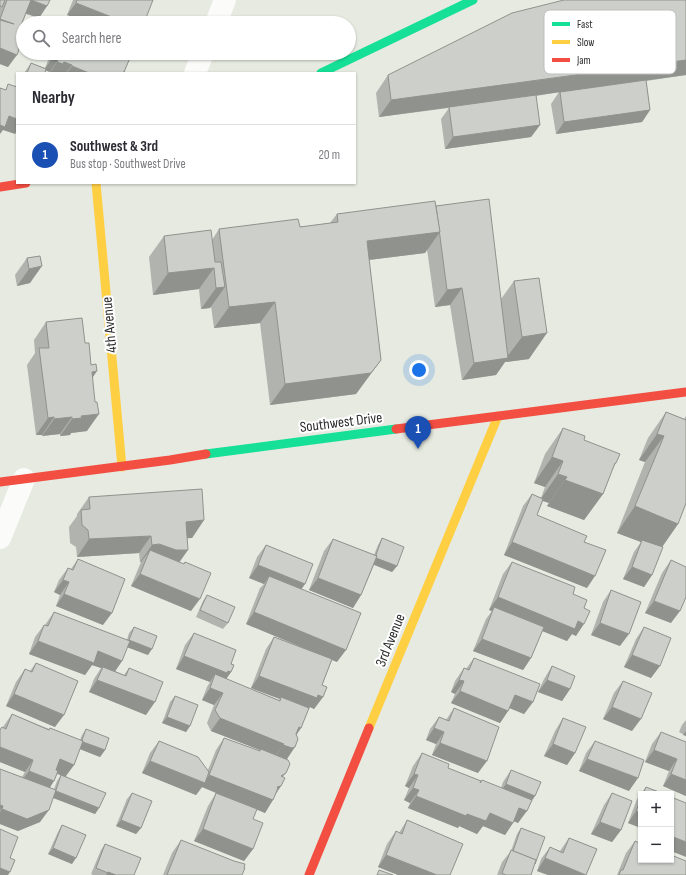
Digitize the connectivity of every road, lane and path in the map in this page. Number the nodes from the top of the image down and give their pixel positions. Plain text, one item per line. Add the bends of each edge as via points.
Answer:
1 (225, 0) edge
2 (473, 0) edge
3 (219, 16) edge
4 (356, 57) edge
5 (201, 60) edge
6 (349, 60) edge
7 (195, 72) edge
8 (324, 72) edge
9 (20, 184) edge
10 (96, 184) edge
11 (0, 187) edge
12 (686, 392) edge
13 (498, 416) junction
14 (122, 467) junction
15 (24, 479) junction
16 (0, 482) edge
17 (0, 538) edge
18 (309, 875) edge

1 - 3 street
2 - 4 street
5 - 7 street
6 - 8 street
9 - 11 street
10 - 14 street, 4th Avenue
12 - 13 street, Southwest Drive
13 - 14 street, Southwest Drive via 187,456
13 - 18 street, 3rd Avenue
14 - 15 street, Southwest Drive
15 - 16 street, Southwest Drive
15 - 17 street

